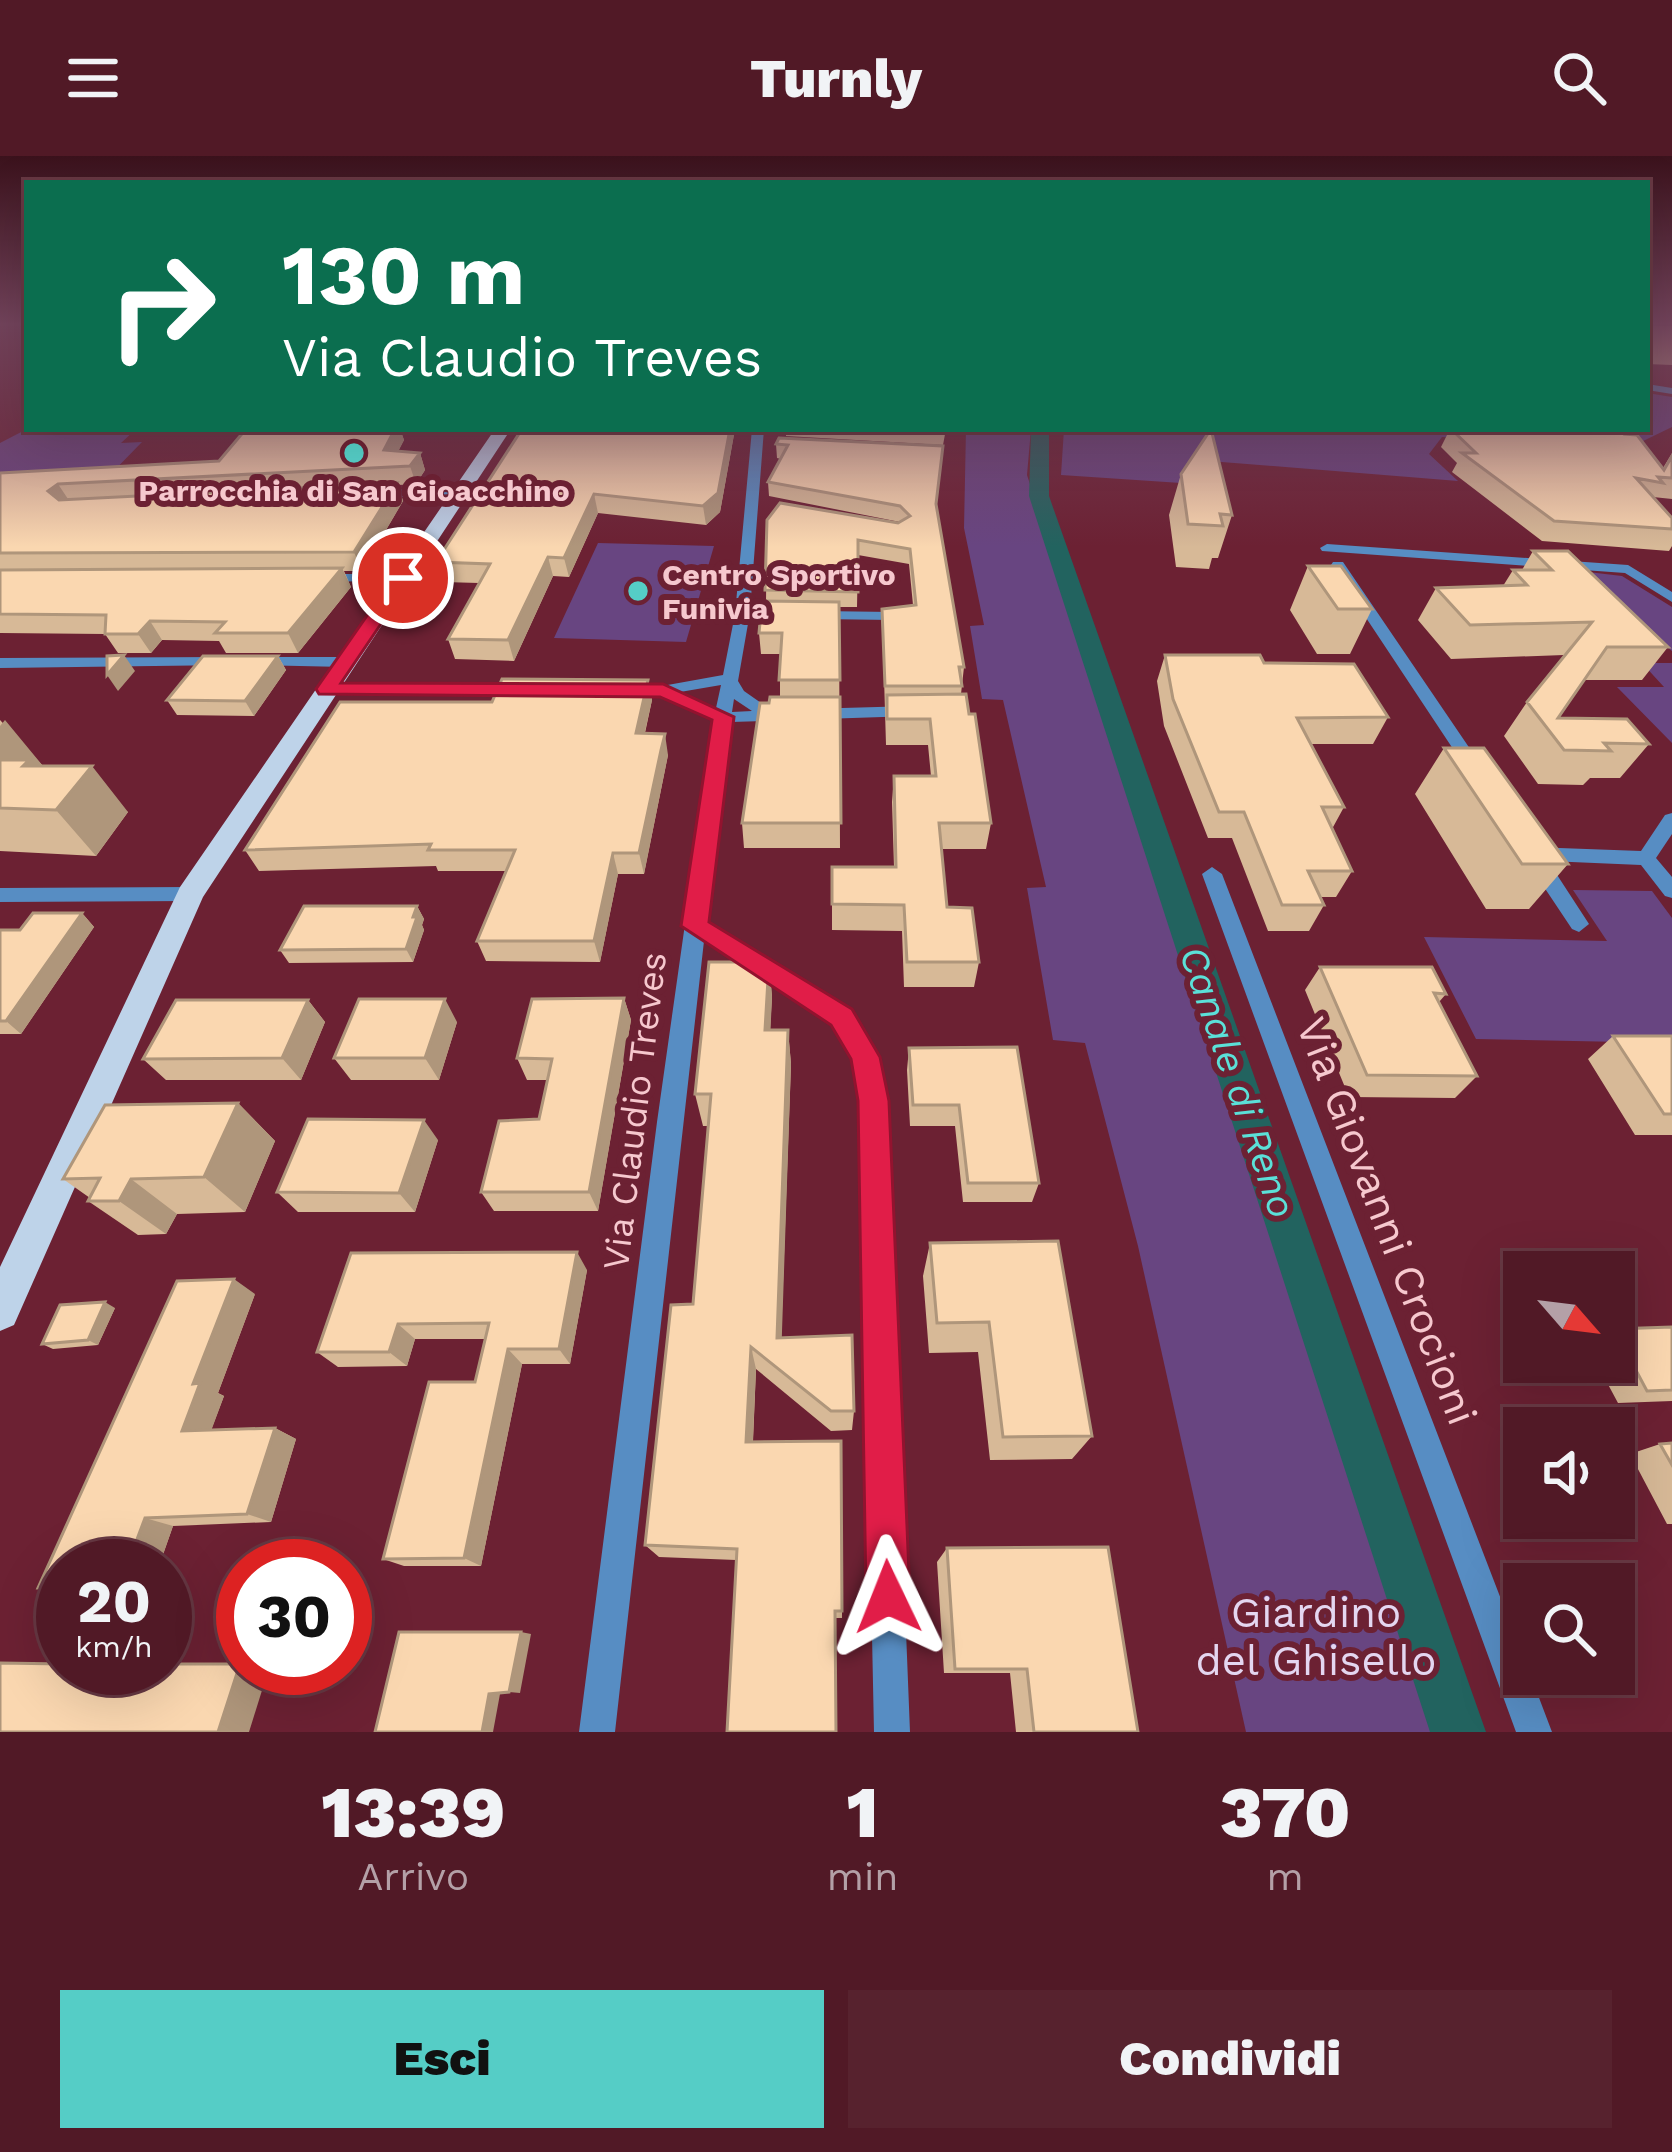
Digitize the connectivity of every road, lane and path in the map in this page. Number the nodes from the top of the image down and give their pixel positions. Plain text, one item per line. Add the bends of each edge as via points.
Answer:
1 (501, 432) edge
2 (764, 438) edge
3 (462, 490) junction
4 (346, 496) edge
5 (1327, 548) dead end
6 (1338, 565) edge
7 (308, 578) edge
8 (403, 578) junction
9 (1672, 598) edge
10 (742, 614) junction
11 (893, 616) edge
12 (0, 662) edge
13 (345, 662) junction
14 (728, 679) junction
15 (327, 689) junction
16 (553, 690) edge
17 (597, 690) edge
18 (663, 691) junction
19 (927, 711) edge
20 (764, 712) junction
21 (723, 717) junction
22 (1482, 778) edge
23 (1672, 819) edge
24 (1520, 835) edge
25 (1532, 854) junction
26 (1646, 858) junction
27 (1212, 874) dead end
28 (1672, 891) edge
29 (190, 894) junction
30 (0, 895) edge
31 (1579, 924) dead end
32 (695, 926) junction
33 (0, 1311) edge
34 (597, 1732) edge
35 (892, 1732) edge
36 (1534, 1732) edge

1 - 3 main road
2 - 10 street, Via Claudio Treves
3 - 4 street
3 - 8 main road
5 - 9 street via 1628,569
6 - 22 street
7 - 8 street
8 - 13 main road
10 - 11 street
10 - 14 street, Via Claudio Treves
12 - 13 street
13 - 15 main road
14 - 18 street
14 - 20 street
14 - 21 street, Via Claudio Treves
15 - 16 street
15 - 29 main road
17 - 18 street
18 - 21 street
19 - 20 street
20 - 21 street
21 - 32 street, Via Claudio Treves
23 - 26 street
24 - 25 street
25 - 26 street
25 - 31 street
26 - 28 street
27 - 36 street, Via Giovanni Crocioni
29 - 30 street
29 - 33 main road
32 - 34 street, Via Claudio Treves
32 - 35 street via 842,1017 865,1057 874,1101

